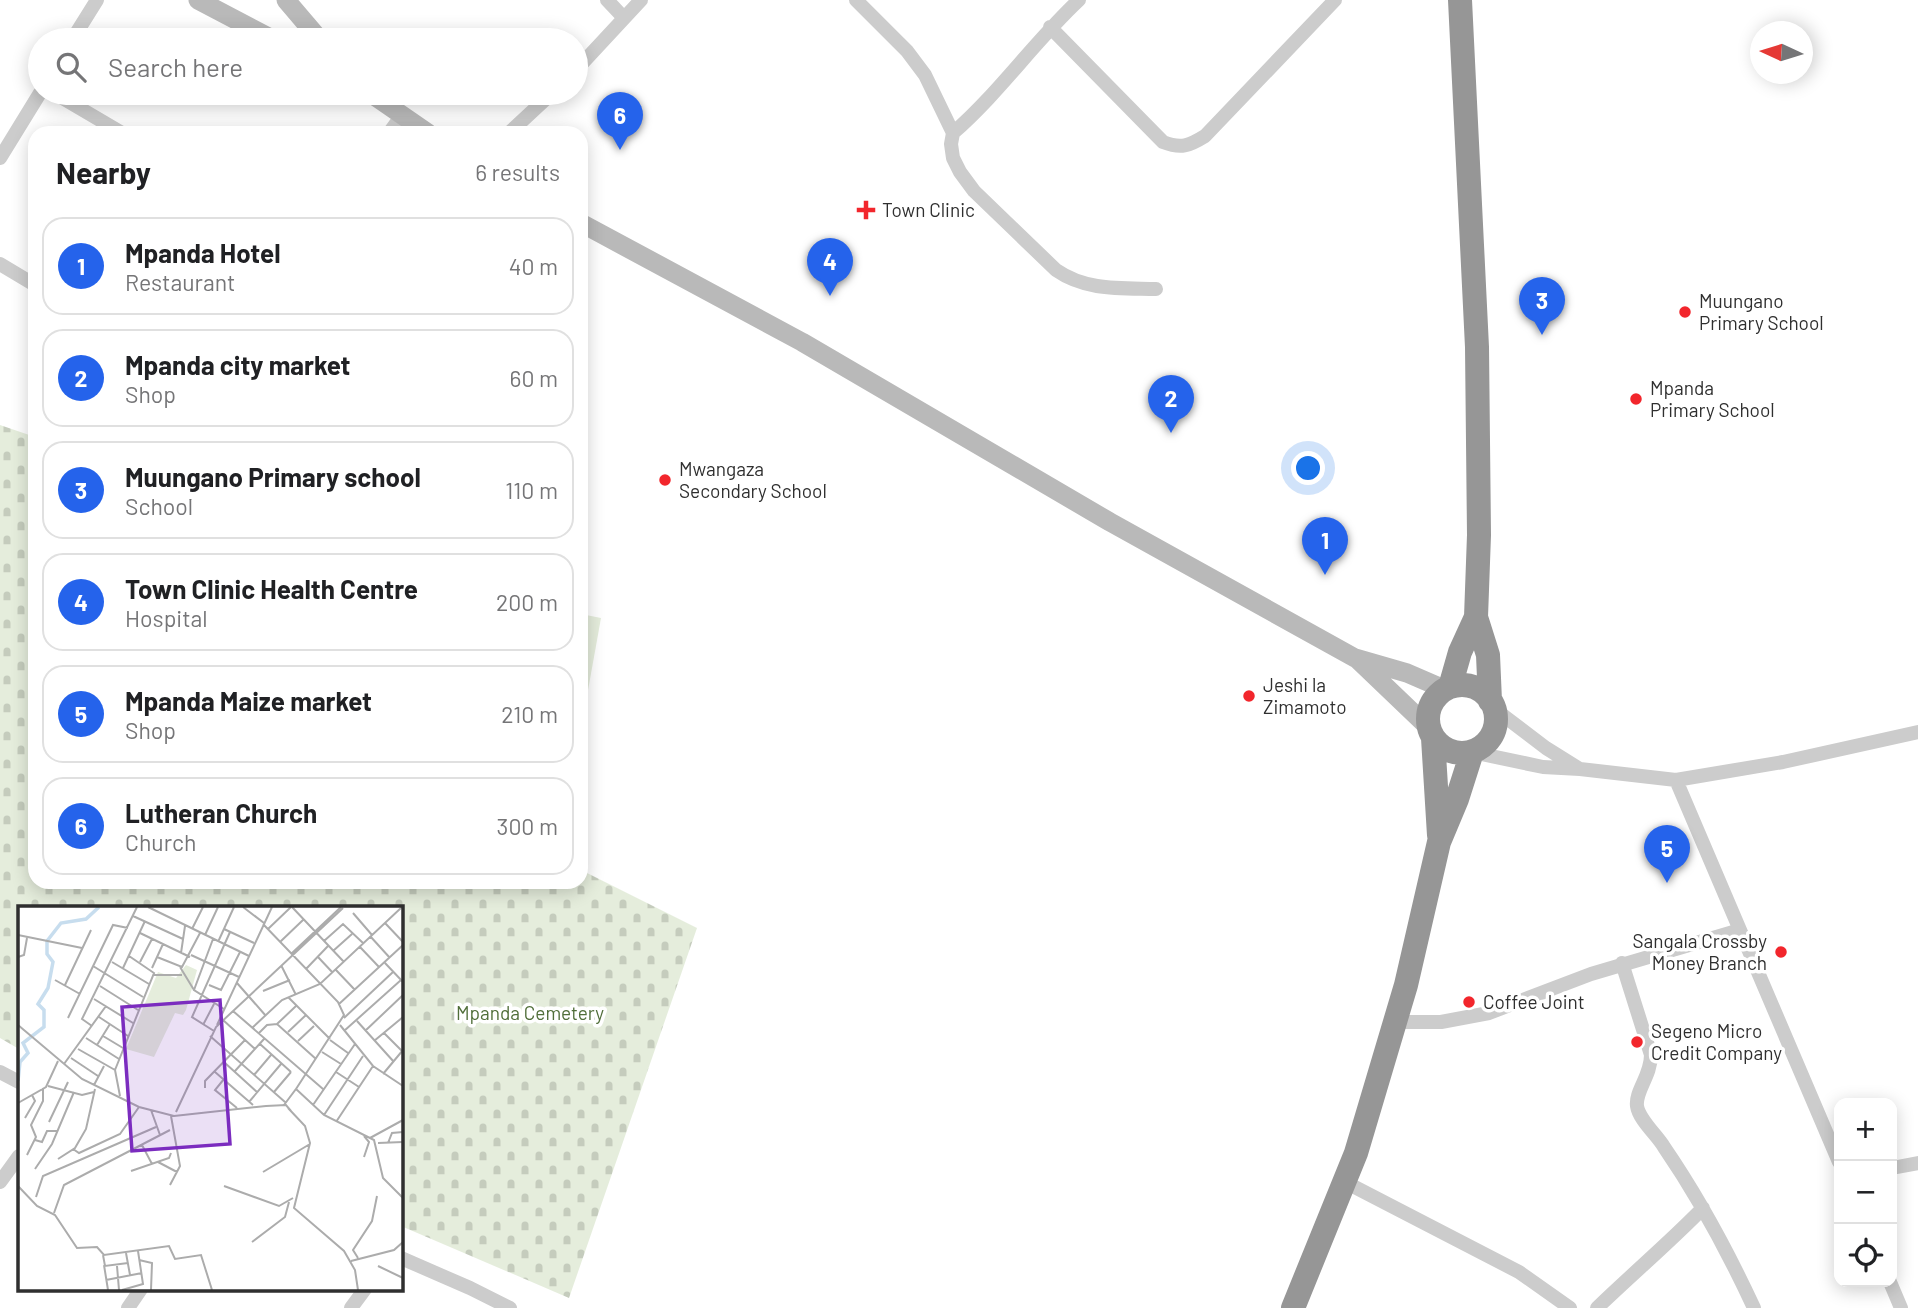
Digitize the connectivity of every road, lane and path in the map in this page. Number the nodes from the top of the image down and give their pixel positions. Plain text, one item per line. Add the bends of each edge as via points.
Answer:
1 (97, 0) edge
2 (198, 0) edge
3 (286, 0) edge
4 (607, 0) edge
5 (641, 0) edge
6 (856, 0) edge
7 (1079, 0) edge
8 (1335, 0) edge
9 (1460, 0) edge
10 (624, 18) junction
11 (1050, 27) junction
12 (80, 28) edge
13 (251, 28) edge
14 (310, 28) edge
15 (588, 57) edge
16 (33, 105) edge
17 (74, 105) edge
18 (387, 105) edge
19 (539, 105) edge
20 (401, 115) junction
21 (110, 126) edge
22 (394, 126) edge
23 (418, 126) edge
24 (517, 126) edge
25 (953, 133) junction
26 (0, 158) edge
27 (588, 227) edge
28 (0, 264) edge
29 (28, 281) edge
30 (1156, 289) dead end
31 (1476, 617) junction
32 (1355, 658) junction
33 (1447, 688) junction
34 (1493, 705) junction
35 (1918, 732) edge
36 (1431, 733) junction
37 (1472, 752) junction
38 (1580, 769) junction
39 (1676, 780) junction
40 (1439, 842) junction
41 (1740, 930) junction
42 (1622, 963) junction
43 (1396, 1022) junction
44 (0, 1072) edge
45 (18, 1081) edge
46 (18, 1157) edge
47 (1839, 1161) edge
48 (1918, 1163) edge
49 (1897, 1167) edge
50 (0, 1182) edge
51 (1345, 1182) junction
52 (1703, 1208) junction
53 (402, 1258) edge
54 (1892, 1287) edge
55 (140, 1290) edge
56 (364, 1290) edge
57 (128, 1308) edge
58 (351, 1308) edge
59 (510, 1308) edge
60 (1293, 1308) edge
61 (1570, 1308) edge
62 (1597, 1308) edge
63 (1754, 1308) edge
64 (1901, 1308) edge

1 - 12 street
2 - 13 street
3 - 14 street
4 - 10 street
5 - 10 street
6 - 25 street via 908,51
7 - 11 street
8 - 11 street via 1205,136 1189,146 1163,142
9 - 31 highway via 1477,347
10 - 15 street
11 - 25 street via 981,110
16 - 26 street
17 - 21 street
18 - 20 street
19 - 24 street
20 - 22 street
20 - 23 street
25 - 30 street via 953,158 960,173 1056,270 1085,284
27 - 32 street via 802,342
28 - 29 street
31 - 33 highway
31 - 34 highway via 1488,655
32 - 33 street
32 - 36 street
33 - 34 highway via 1468,685 1485,694
33 - 36 highway via 1434,699 1428,713
34 - 37 highway via 1491,736
34 - 38 street
35 - 39 street
36 - 37 highway via 1444,748
36 - 40 highway
37 - 38 street via 1532,765
37 - 40 highway
38 - 39 street
39 - 41 street
40 - 43 highway
41 - 42 street
41 - 47 street
42 - 43 street via 1464,1020
42 - 52 street via 1651,1055 1638,1110
43 - 51 highway
44 - 45 street
46 - 50 street
48 - 49 street
51 - 60 highway
51 - 61 street via 1519,1272
52 - 62 street
52 - 63 street
53 - 59 street
54 - 64 street
55 - 57 street
56 - 58 street

